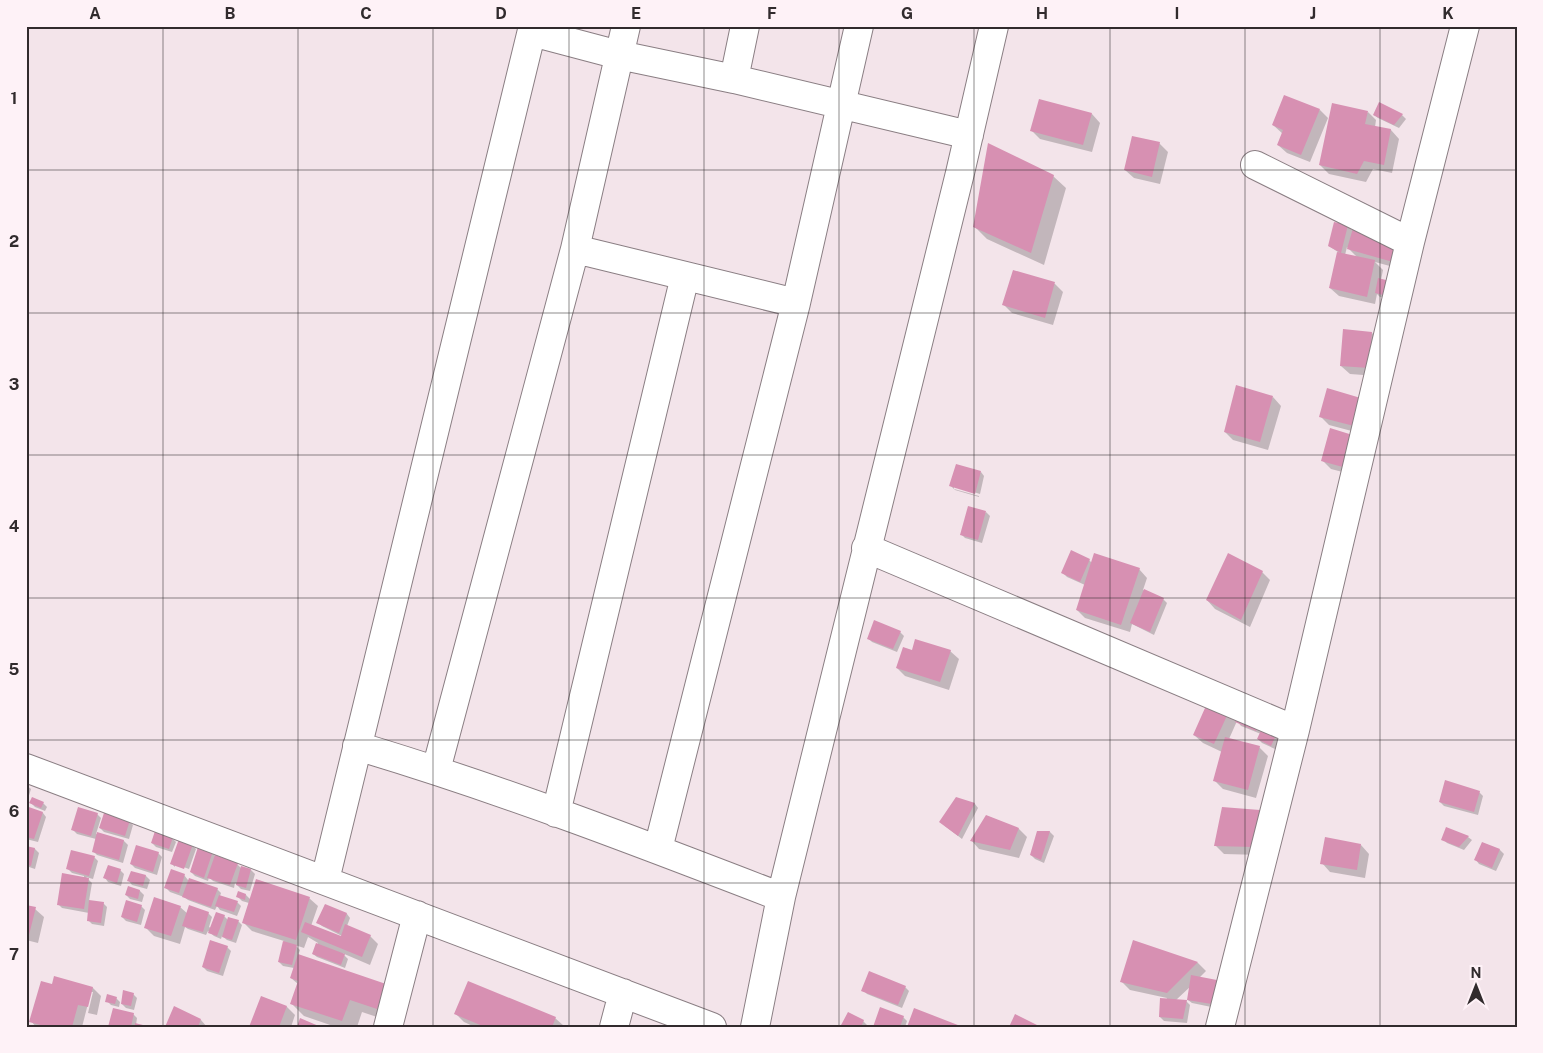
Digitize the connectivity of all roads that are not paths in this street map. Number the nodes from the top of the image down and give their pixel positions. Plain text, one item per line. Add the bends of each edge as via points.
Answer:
1 (626, 26) edge
2 (745, 26) edge
3 (859, 26) edge
4 (994, 26) edge
5 (1465, 26) edge
6 (532, 29) edge
7 (619, 56) junction
8 (734, 79) junction
9 (842, 103) junction
10 (969, 135) junction
11 (1255, 165) dead end
12 (1410, 242) junction
13 (575, 249) junction
14 (685, 276) junction
15 (796, 303) junction
16 (866, 548) junction
17 (1295, 730) junction
18 (357, 746) junction
19 (26, 768) edge
20 (436, 770) junction
21 (556, 813) junction
22 (658, 850) junction
23 (325, 880) junction
24 (781, 897) junction
25 (417, 915) junction
26 (623, 993) junction
27 (388, 1027) edge
28 (614, 1027) edge
29 (712, 1027) edge
30 (756, 1027) edge
31 (1220, 1027) edge

1 - 7 street
2 - 8 street
3 - 9 street
4 - 10 street
5 - 12 street
6 - 7 street
6 - 18 street
7 - 8 street
7 - 13 street
8 - 9 street
9 - 10 street
9 - 15 street
10 - 16 street
11 - 12 street
12 - 17 street
13 - 14 street
13 - 20 street
14 - 15 street
14 - 21 street
15 - 22 street
16 - 17 street
16 - 24 street
17 - 31 street
18 - 20 street
18 - 23 street
19 - 23 street
20 - 21 street
21 - 22 street
22 - 24 street
23 - 25 street
24 - 30 street
25 - 26 street
25 - 27 street
26 - 28 street
26 - 29 street

